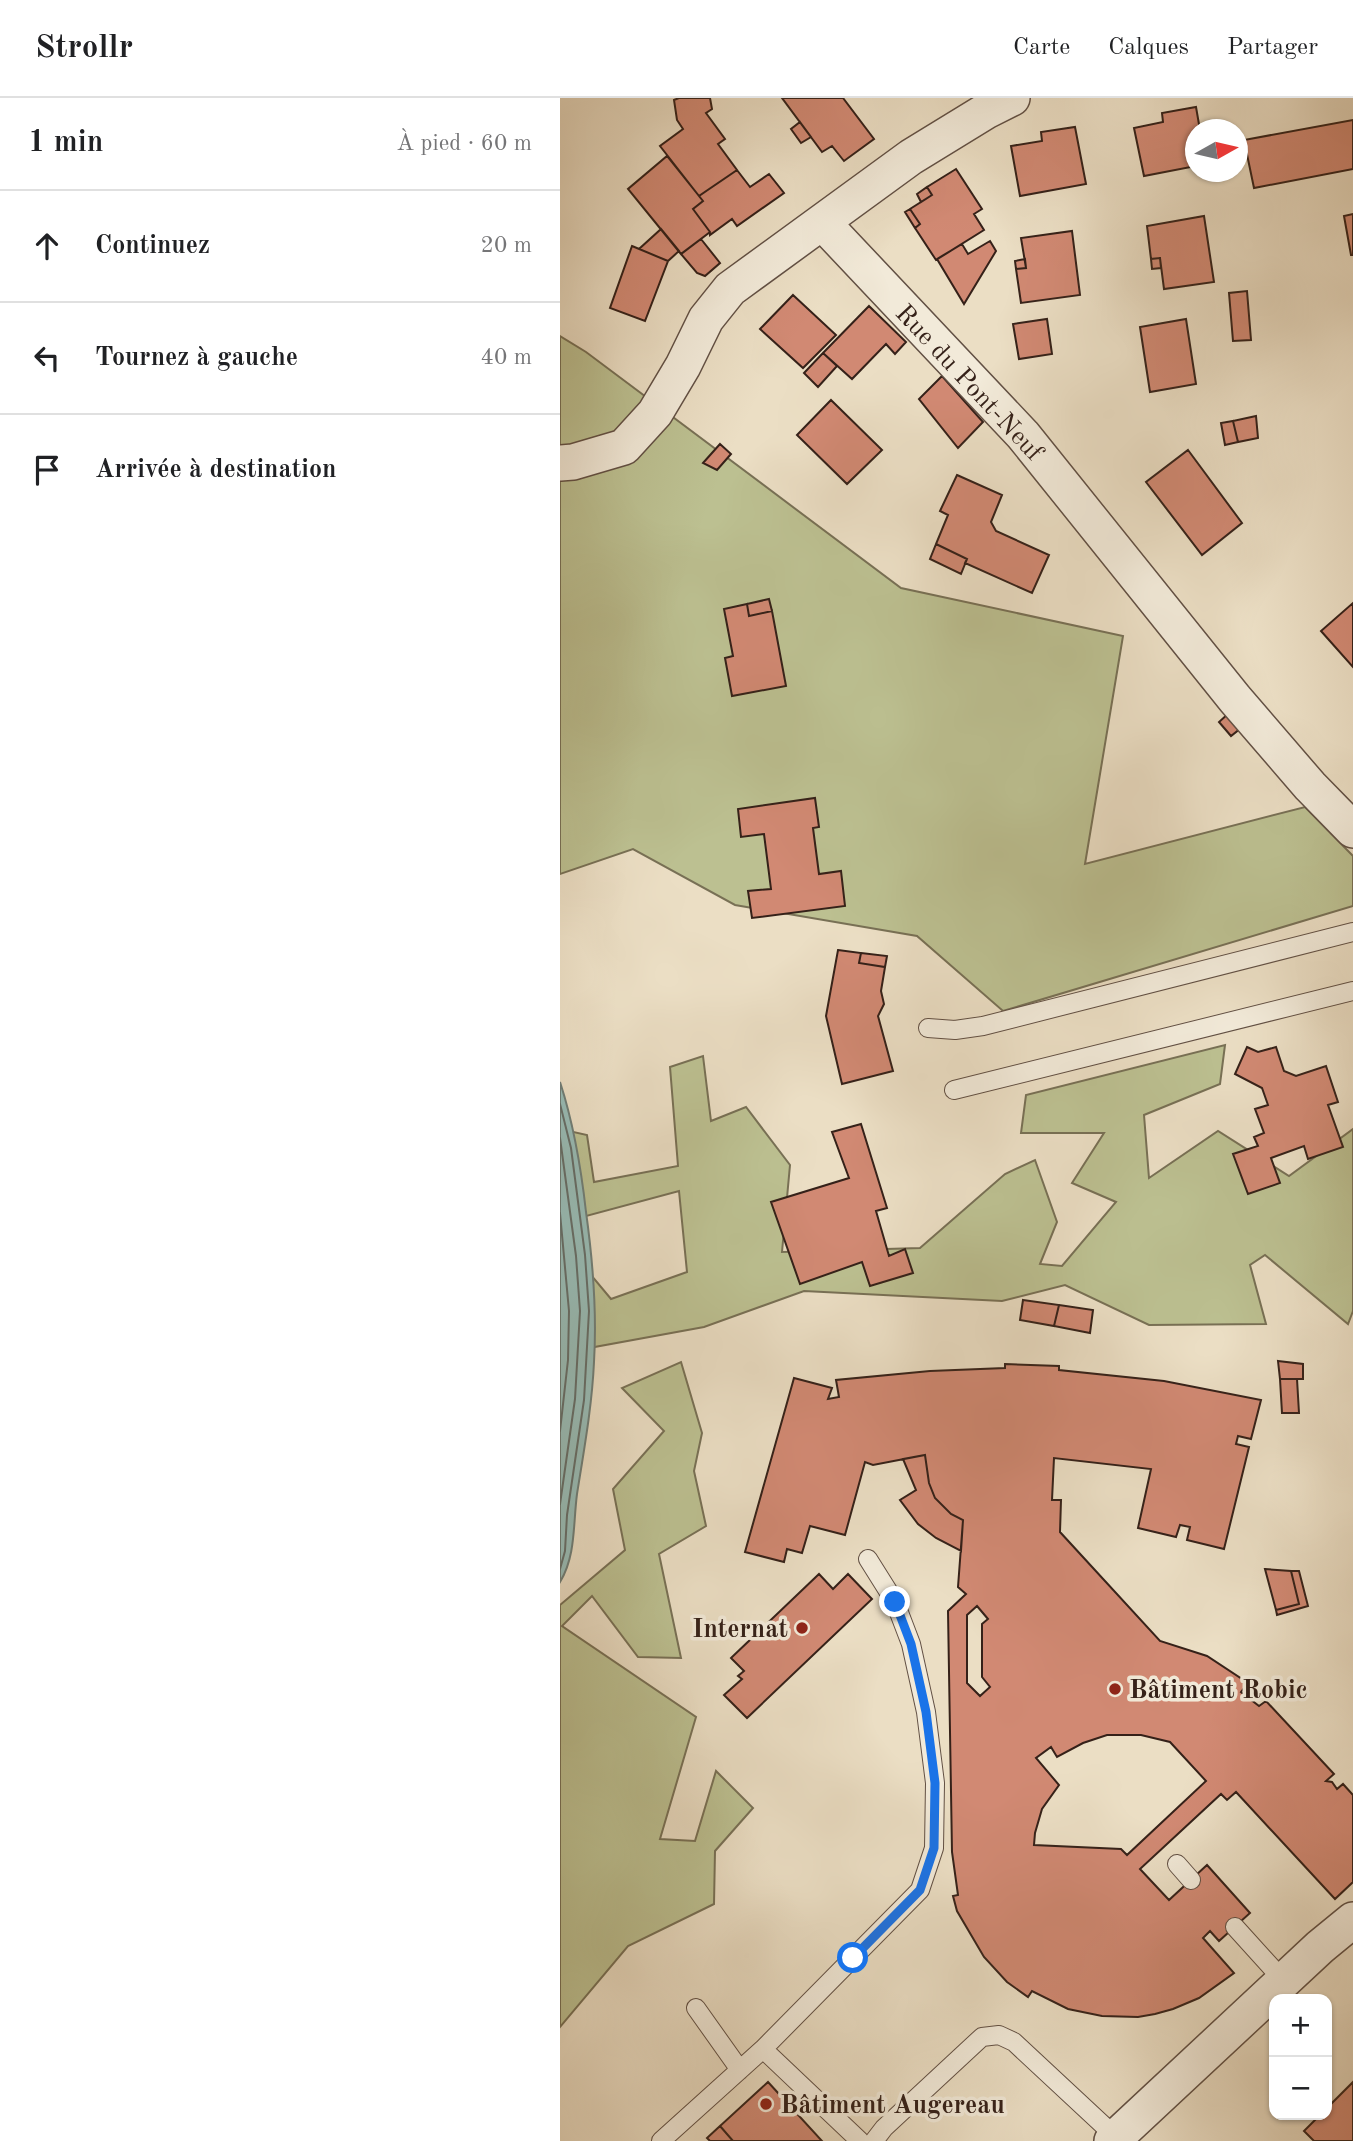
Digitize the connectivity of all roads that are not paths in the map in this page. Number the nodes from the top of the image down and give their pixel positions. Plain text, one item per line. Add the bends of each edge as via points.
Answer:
1 (1012, 98) edge
2 (822, 222) junction
3 (560, 463) edge
4 (1353, 830) edge
5 (1353, 932) edge
6 (1353, 991) edge
7 (928, 1028) dead end
8 (954, 1090) dead end
9 (868, 1559) dead end
10 (1177, 1864) dead end
11 (1191, 1880) dead end
12 (1353, 1920) edge
13 (1234, 1927) dead end
14 (1284, 1980) junction
15 (696, 2008) dead end
16 (762, 2049) junction
17 (740, 2070) junction
18 (1114, 2139) edge
19 (661, 2141) edge
20 (860, 2141) edge
21 (874, 2141) edge

1 - 2 street via 911,157
2 - 3 street via 730,289 706,319 655,413 624,447
2 - 4 street, Rue du Pont-Neuf via 1023,435 1235,699
5 - 7 lane via 983,1026
6 - 8 lane
9 - 16 lane via 895,1602 911,1644 935,1783 934,1848 920,1890
10 - 11 lane
12 - 14 street
13 - 14 lane
14 - 18 street
15 - 17 lane
16 - 17 lane
16 - 20 lane
17 - 19 lane
18 - 21 lane via 1014,2042 999,2035 982,2037

